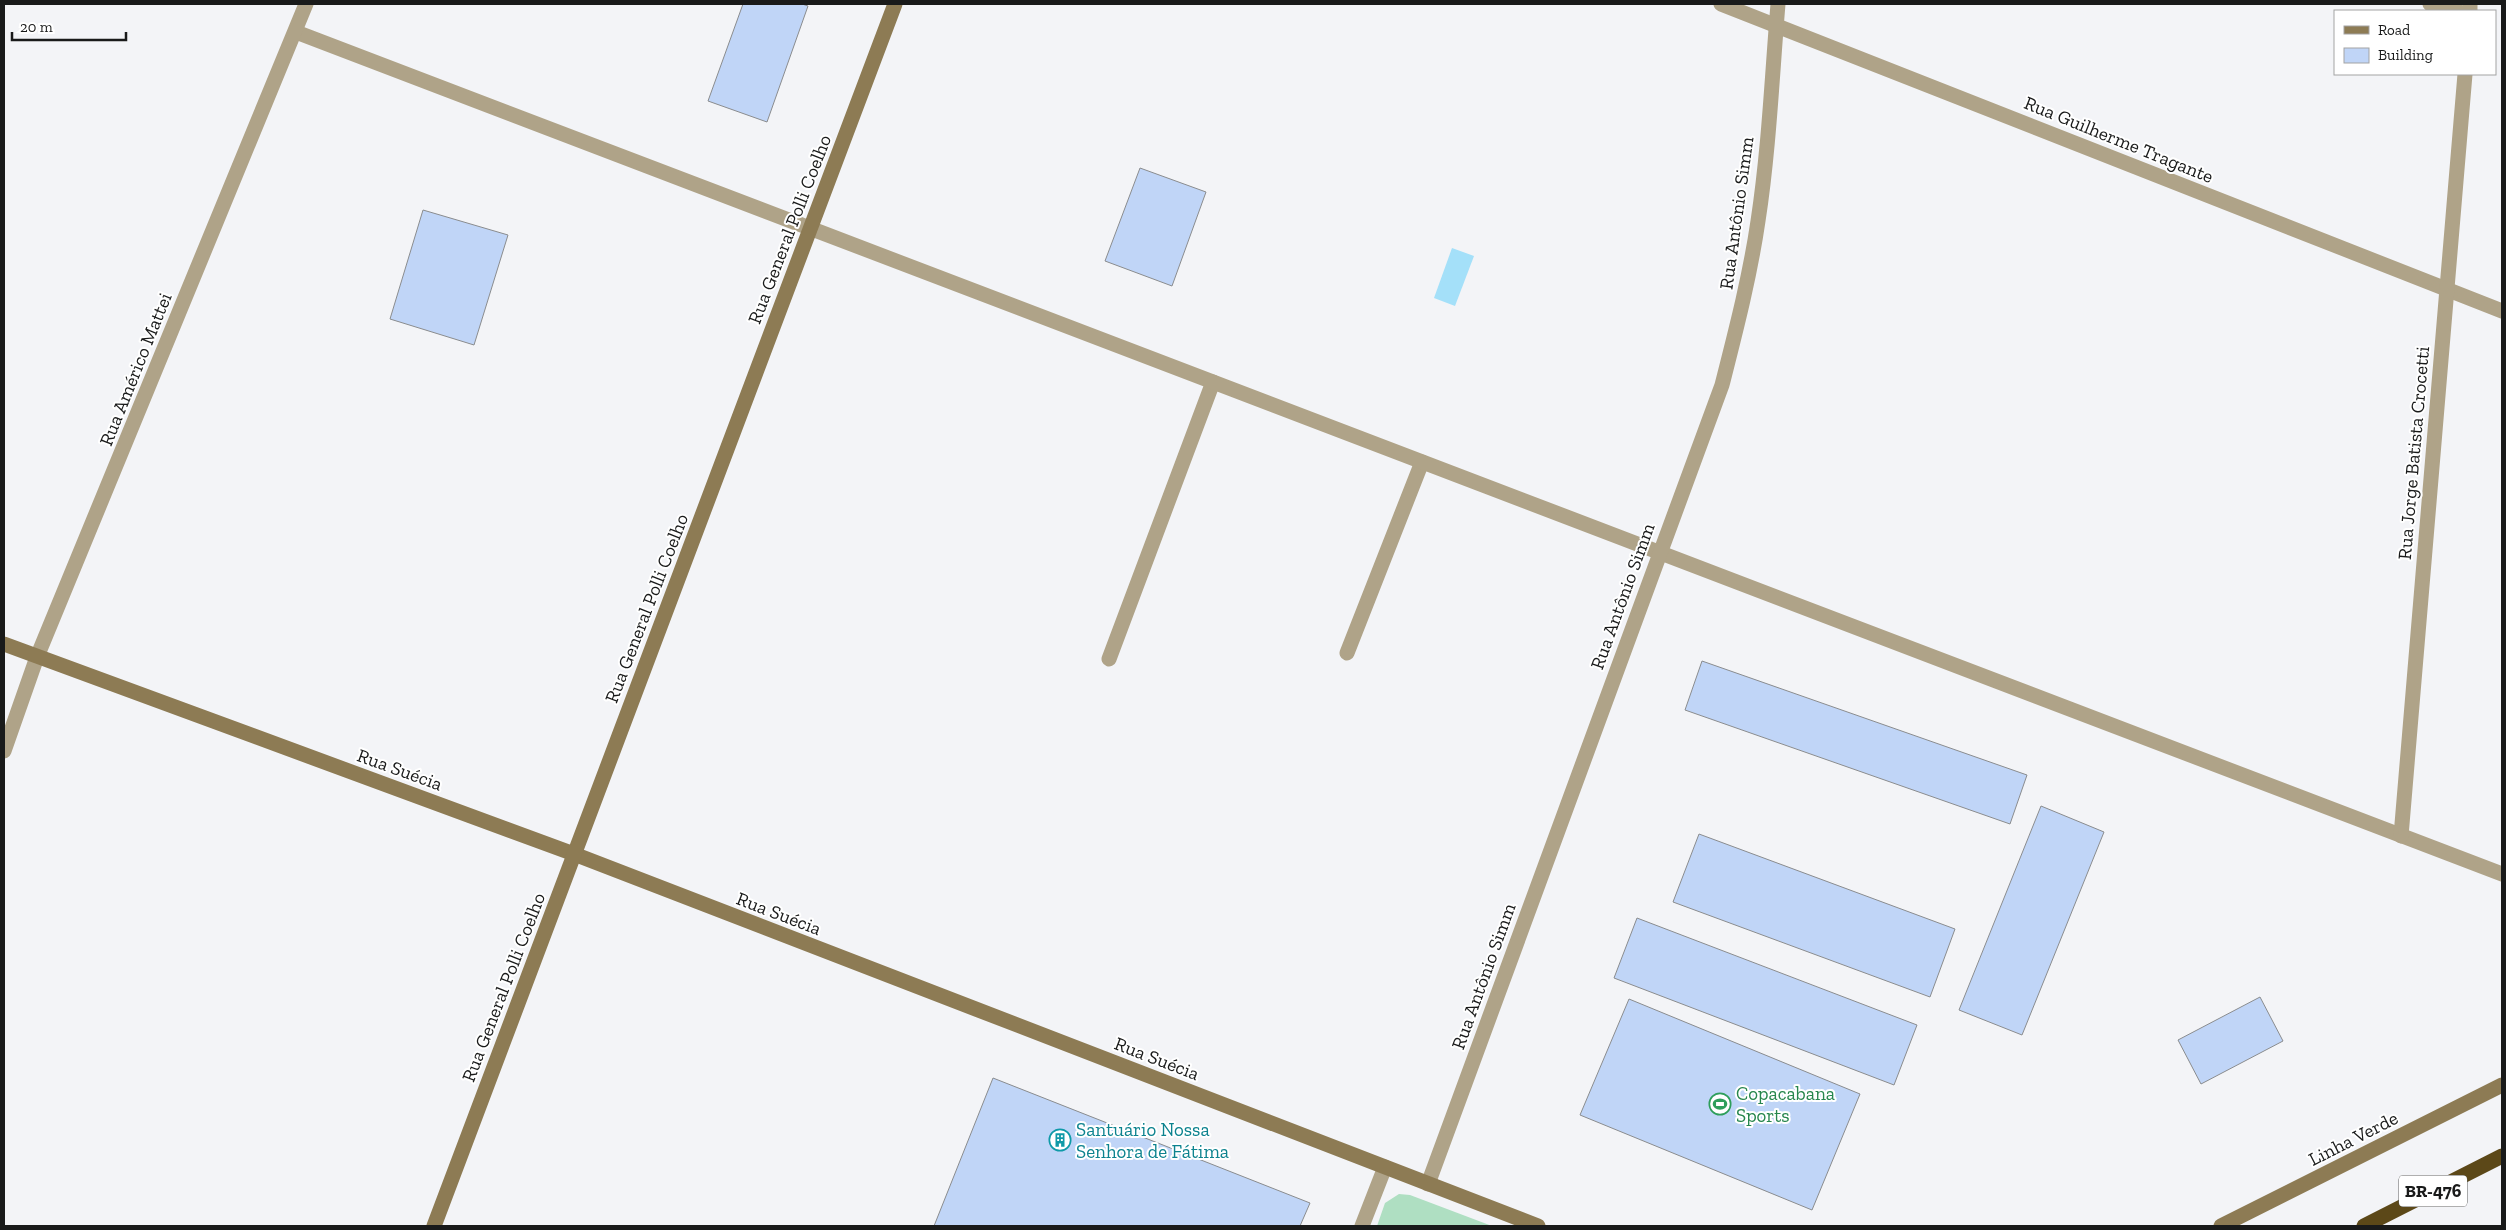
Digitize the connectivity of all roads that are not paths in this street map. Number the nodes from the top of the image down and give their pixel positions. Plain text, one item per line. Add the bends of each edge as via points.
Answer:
1 (306, 4) edge
2 (895, 4) edge
3 (1721, 4) edge
4 (1778, 4) edge
5 (2430, 4) edge
6 (2454, 10) edge
7 (1776, 26) junction
8 (296, 32) junction
9 (2464, 75) edge
10 (810, 228) junction
11 (2446, 290) junction
12 (2502, 311) edge
13 (1213, 382) junction
14 (1422, 462) junction
15 (1660, 552) junction
16 (4, 644) edge
17 (1347, 653) dead end
18 (37, 657) junction
19 (1109, 659) dead end
20 (4, 751) edge
21 (2401, 836) junction
22 (574, 854) junction
23 (2502, 874) edge
24 (2502, 1085) edge
25 (2502, 1156) edge
26 (1385, 1167) junction
27 (1428, 1184) junction
28 (434, 1226) edge
29 (1362, 1226) edge
30 (1538, 1226) edge
31 (2221, 1226) edge
32 (2364, 1226) edge

1 - 8 street, Rua Américo Mattei
2 - 10 street, Rua General Polli Coelho
3 - 7 street, Rua Guilherme Tragante
4 - 7 street, Rua Antônio Simm
5 - 6 street
7 - 11 street, Rua Guilherme Tragante
7 - 15 street, Rua Antônio Simm via 1767,152 1743,305 1722,385
8 - 10 street
8 - 18 street, Rua Américo Mattei
9 - 11 street, Rua Jorge Batista Crocetti
10 - 13 street
10 - 22 street, Rua General Polli Coelho
11 - 12 street, Rua Guilherme Tragante
11 - 21 street, Rua Jorge Batista Crocetti
13 - 14 street
13 - 19 street
14 - 15 street
14 - 17 street
15 - 21 street
15 - 27 street, Rua Antônio Simm
16 - 18 street, Rua Suécia
18 - 20 street, Rua Américo Mattei
18 - 22 street, Rua Suécia
21 - 23 street
22 - 26 street, Rua Suécia
22 - 28 street, Rua General Polli Coelho
24 - 31 street, Linha Verde
25 - 32 highway, BR-476
26 - 27 street, Rua Suécia
26 - 29 street
27 - 30 street, Rua Suécia

